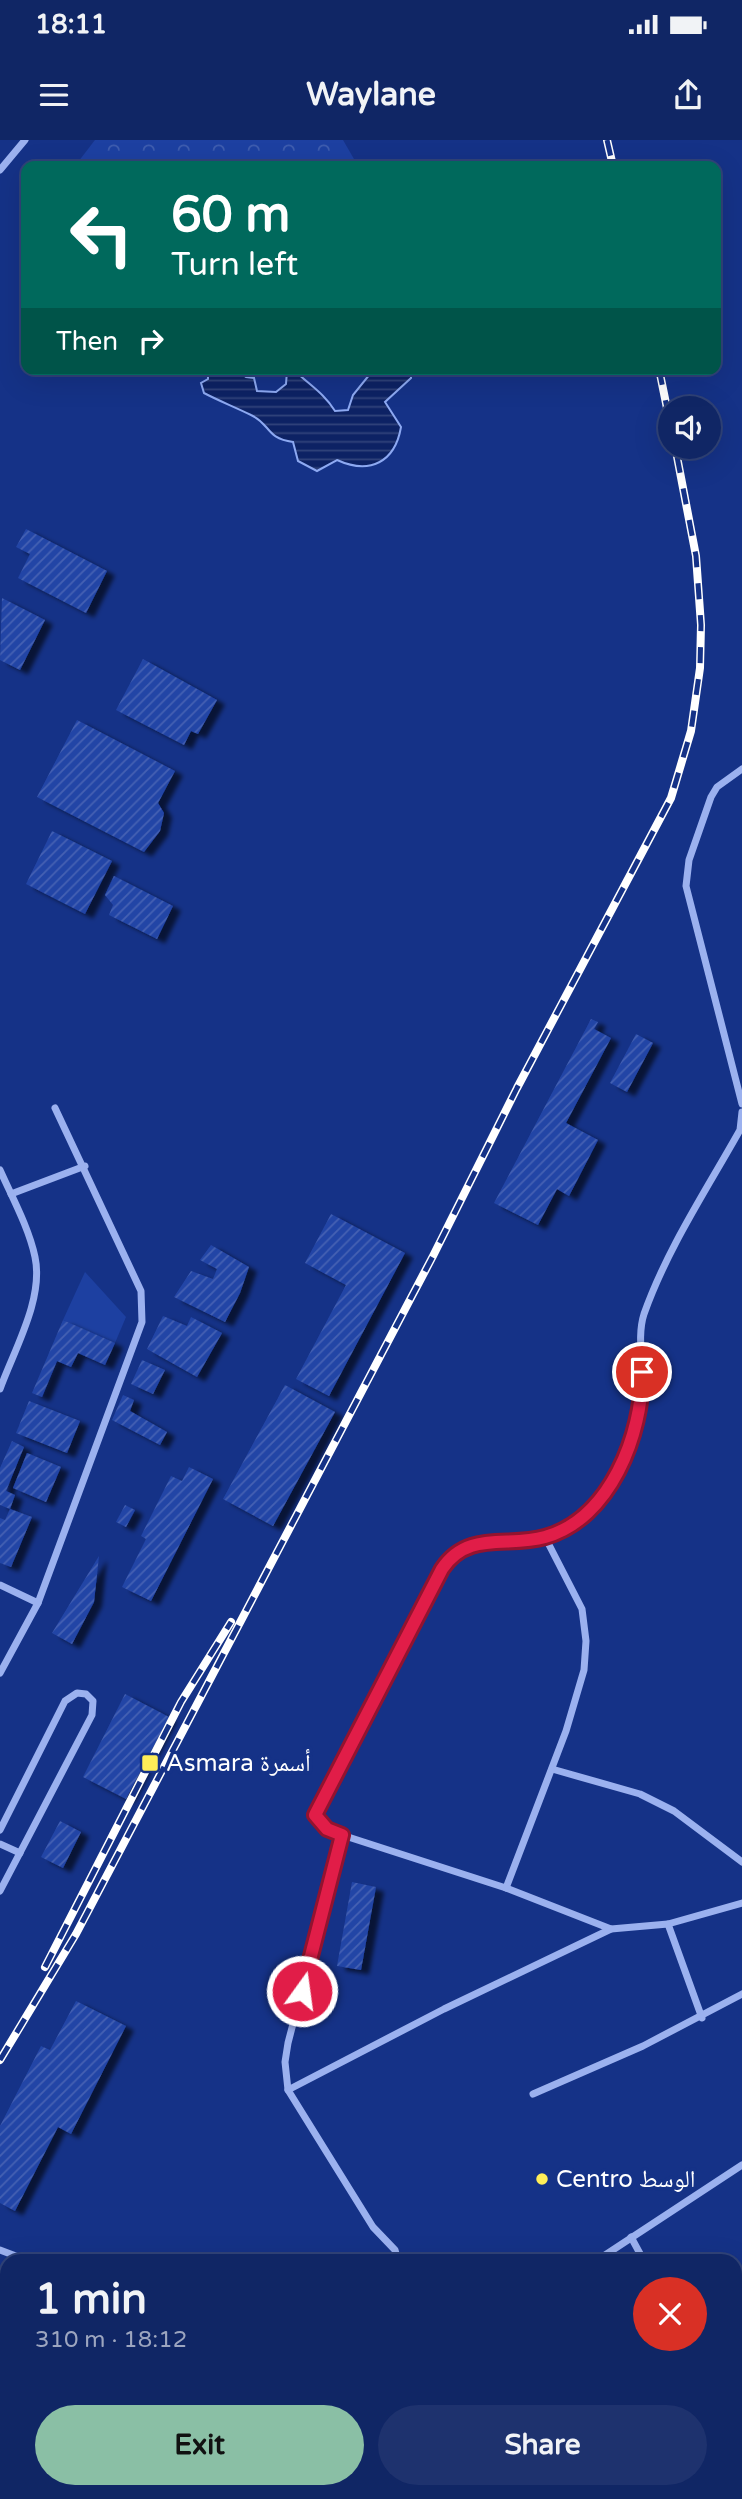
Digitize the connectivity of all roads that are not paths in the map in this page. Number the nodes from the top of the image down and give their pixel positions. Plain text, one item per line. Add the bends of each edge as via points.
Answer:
1 (25, 140) edge
2 (0, 170) edge
3 (742, 769) edge
4 (742, 1104) edge
5 (55, 1108) dead end
6 (742, 1112) edge
7 (85, 1166) junction
8 (0, 1170) edge
9 (10, 1194) junction
10 (0, 1388) edge
11 (545, 1537) junction
12 (0, 1586) edge
13 (38, 1603) junction
14 (0, 1673) edge
15 (552, 1769) junction
16 (0, 1830) edge
17 (342, 1835) junction
18 (0, 1844) edge
19 (20, 1853) junction
20 (742, 1862) edge
21 (506, 1888) junction
22 (0, 1891) edge
23 (742, 1903) edge
24 (668, 1924) junction
25 (611, 1929) junction
26 (742, 1994) edge
27 (702, 2018) junction
28 (288, 2090) junction
29 (533, 2094) dead end
30 (742, 2165) edge
31 (631, 2237) junction
32 (396, 2254) edge
33 (606, 2254) edge
34 (640, 2254) edge

1 - 2 street
3 - 4 street via 711,797 686,875
5 - 7 street
6 - 11 street via 740,1130 670,1255 644,1315 642,1393 621,1464 603,1496 580,1521
7 - 9 street
7 - 13 street via 141,1291 142,1322
8 - 9 street
9 - 10 street via 35,1258 35,1280 31,1305
11 - 15 street via 582,1609 586,1641 584,1670
11 - 17 street via 473,1545 450,1558 315,1815 327,1829
12 - 13 street
13 - 14 street
15 - 20 street via 639,1794 674,1811
15 - 21 street
16 - 19 street via 68,1697 86,1694 94,1706 92,1715
17 - 21 street
17 - 28 street via 288,2043
18 - 19 street
19 - 22 street
21 - 25 street
23 - 24 street
24 - 25 street
24 - 27 street
25 - 28 street
26 - 27 street
27 - 29 street
28 - 32 street via 373,2227
30 - 31 street
31 - 33 street
31 - 34 street

